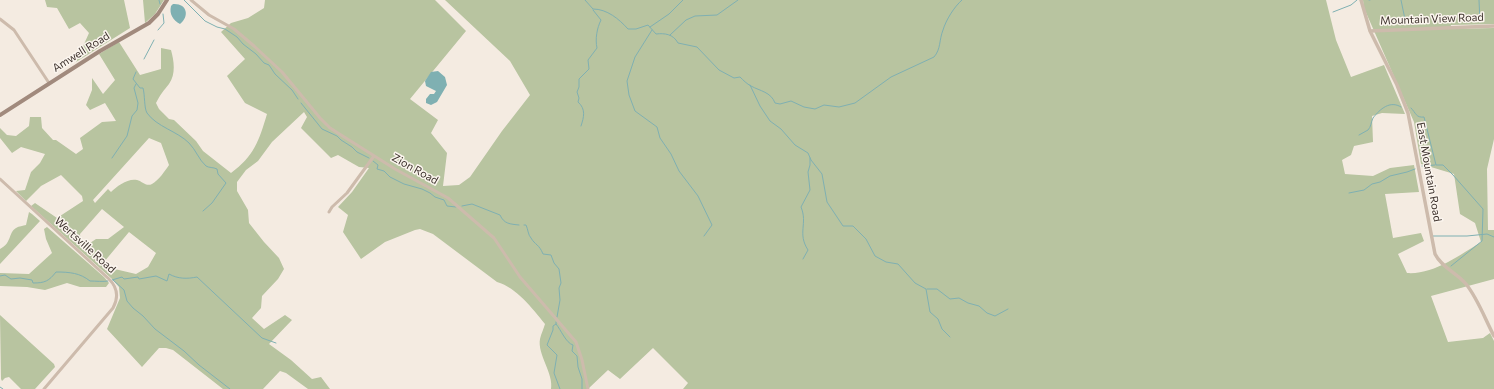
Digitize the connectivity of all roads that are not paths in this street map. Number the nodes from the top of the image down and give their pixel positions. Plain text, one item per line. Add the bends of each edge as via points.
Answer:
1 (167, 0) edge
2 (191, 0) edge
3 (1361, 0) edge
4 (0, 19) edge
5 (1494, 26) edge
6 (1370, 31) junction
7 (49, 83) junction
8 (0, 115) edge
9 (374, 156) junction
10 (0, 179) edge
11 (329, 212) dead end
12 (1494, 336) edge
13 (44, 389) edge
14 (588, 389) edge

1 - 7 main road, Amwell Road via 149,23
2 - 9 street, Zion Road via 254,46 282,72 322,121
3 - 6 street, East Mountain Road
4 - 7 street via 14,30
5 - 6 street, Mountain View Road
6 - 12 street, East Mountain Road via 1408,113 1435,254 1442,265 1467,286
7 - 8 main road, Amwell Road
9 - 11 street via 347,193
9 - 14 street, Zion Road via 448,198 494,238 520,277 576,342
10 - 13 street, Wertsville Road via 109,279 117,292 113,308

